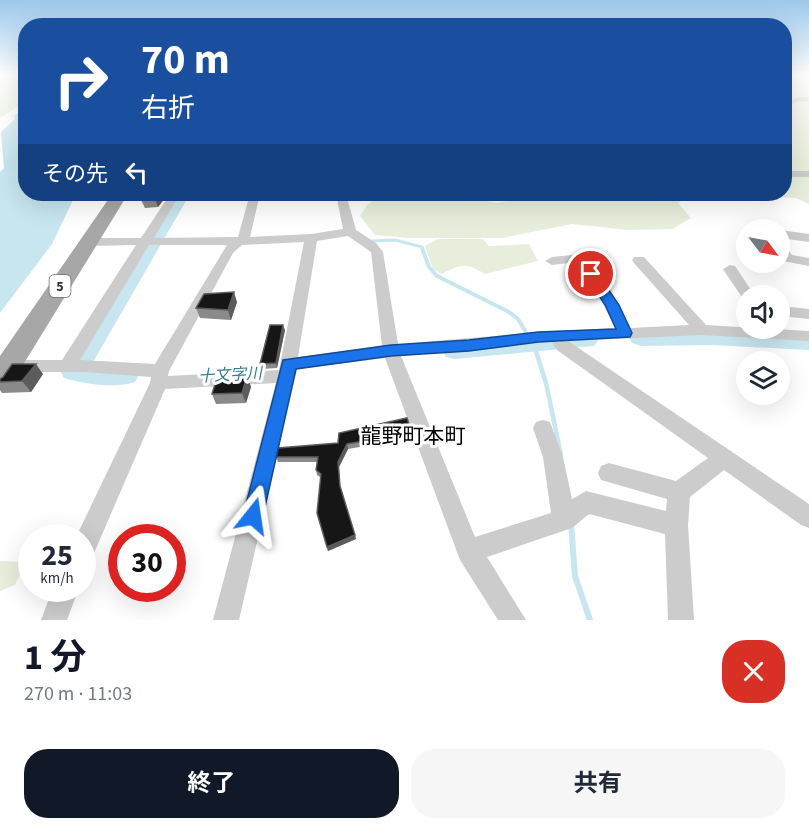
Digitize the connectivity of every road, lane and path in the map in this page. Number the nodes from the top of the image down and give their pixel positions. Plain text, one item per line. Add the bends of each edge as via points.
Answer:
1 (792, 174) edge
2 (809, 174) edge
3 (116, 201) edge
4 (172, 201) edge
5 (253, 201) edge
6 (343, 201) edge
7 (350, 232) junction
8 (790, 235) edge
9 (310, 238) junction
10 (809, 238) edge
11 (241, 241) junction
12 (90, 242) junction
13 (151, 242) junction
14 (790, 258) edge
15 (639, 260) dead end
16 (552, 261) dead end
17 (809, 262) edge
18 (730, 269) dead end
19 (741, 285) edge
20 (790, 312) edge
21 (809, 314) edge
22 (702, 330) junction
23 (625, 333) junction
24 (556, 336) junction
25 (809, 336) edge
26 (391, 351) junction
27 (75, 366) junction
28 (288, 370) junction
29 (4, 372) edge
30 (160, 377) junction
31 (543, 428) dead end
32 (724, 457) junction
33 (609, 473) dead end
34 (679, 492) junction
35 (809, 517) edge
36 (564, 520) junction
37 (94, 524) edge
38 (676, 525) junction
39 (469, 551) junction
40 (61, 602) edge
41 (54, 620) edge
42 (226, 620) edge
43 (513, 620) edge
44 (681, 620) edge

1 - 2 street
3 - 12 main road, 5
4 - 13 street
5 - 11 street
6 - 7 street
7 - 9 street
7 - 26 street via 377,252
8 - 10 street
9 - 11 street
9 - 28 street
11 - 13 street
11 - 30 street via 228,251
12 - 13 street
12 - 29 main road, 5
13 - 27 street
14 - 17 street
15 - 22 street
16 - 23 street via 581,258
18 - 19 street
20 - 21 street
22 - 23 street
22 - 25 street
23 - 24 street
24 - 26 street
24 - 32 street via 563,346
26 - 28 street
26 - 39 street
27 - 29 street
27 - 30 street
28 - 30 street
28 - 42 street
30 - 37 street
31 - 36 street via 553,457
32 - 34 street
32 - 35 street
33 - 34 street
34 - 38 street
36 - 38 street via 586,502
36 - 39 street
38 - 44 street
39 - 43 street
40 - 41 street

